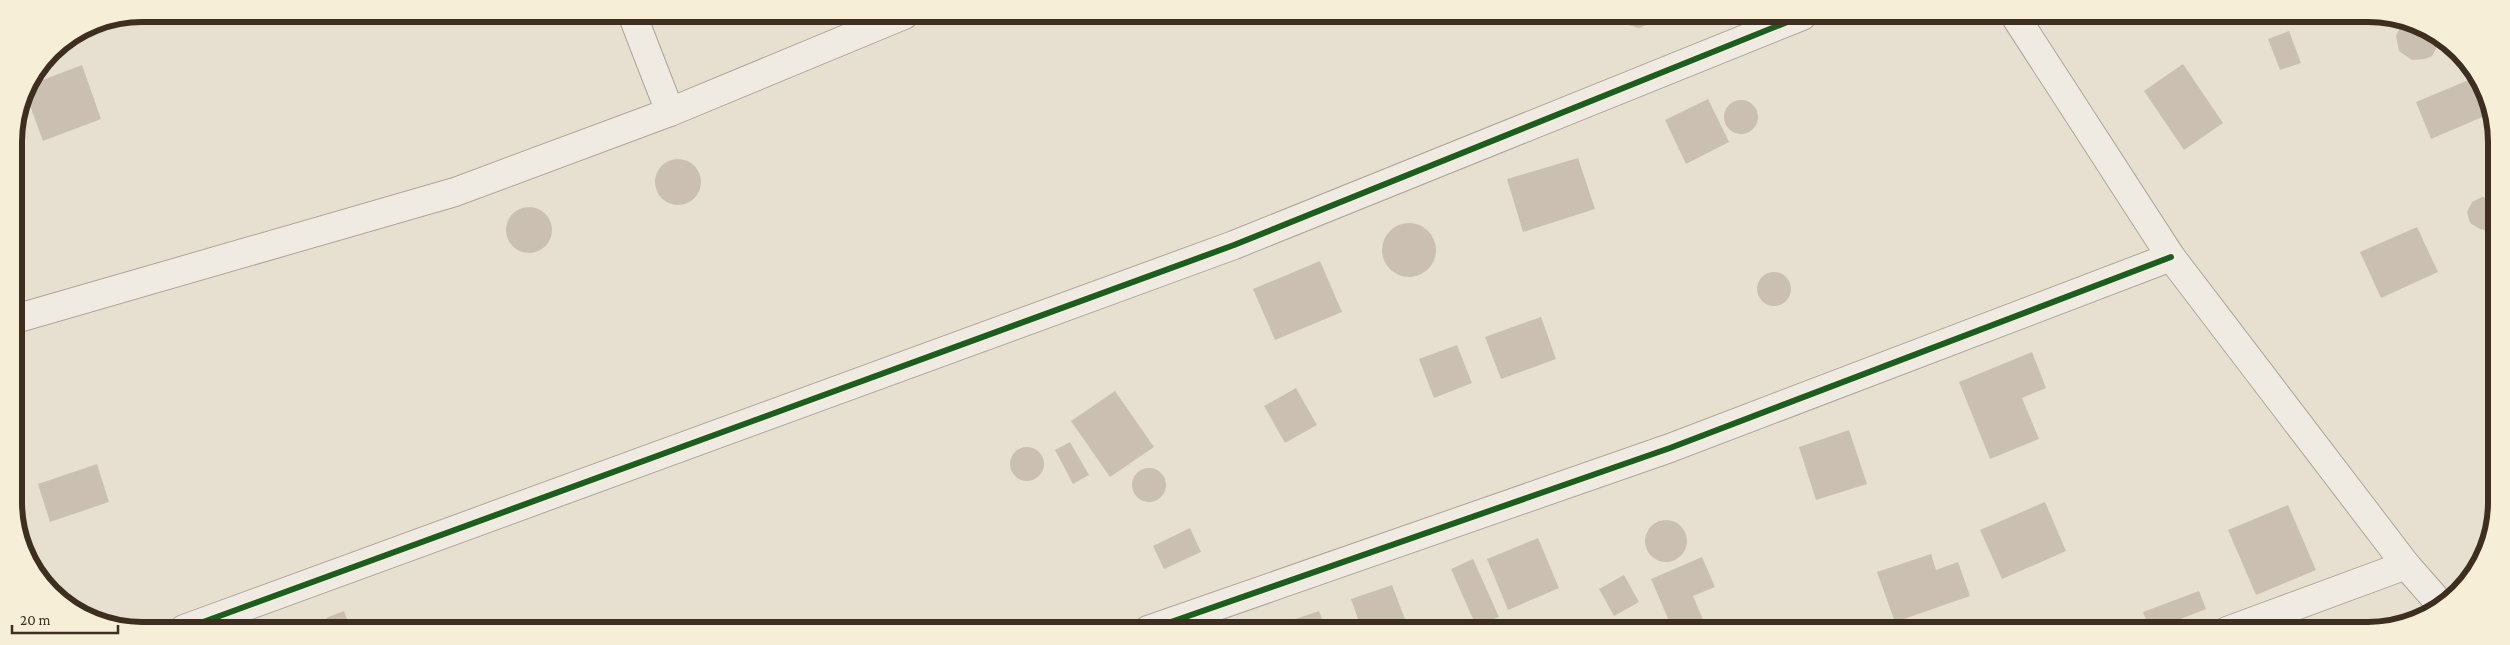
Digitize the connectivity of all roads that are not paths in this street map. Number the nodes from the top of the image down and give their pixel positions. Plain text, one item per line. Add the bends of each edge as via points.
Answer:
1 (635, 22) edge
2 (887, 22) edge
3 (1787, 22) edge
4 (2019, 22) edge
5 (670, 112) junction
6 (2171, 256) junction
7 (23, 317) edge
8 (2406, 565) junction
9 (2437, 600) edge
10 (203, 622) edge
11 (1171, 622) edge
12 (2251, 622) edge

1 - 5 street
2 - 5 street
3 - 10 street via 1234,245
4 - 6 street
5 - 7 street via 455,192
6 - 8 street
6 - 11 street via 1670,448
8 - 9 street
8 - 12 street

